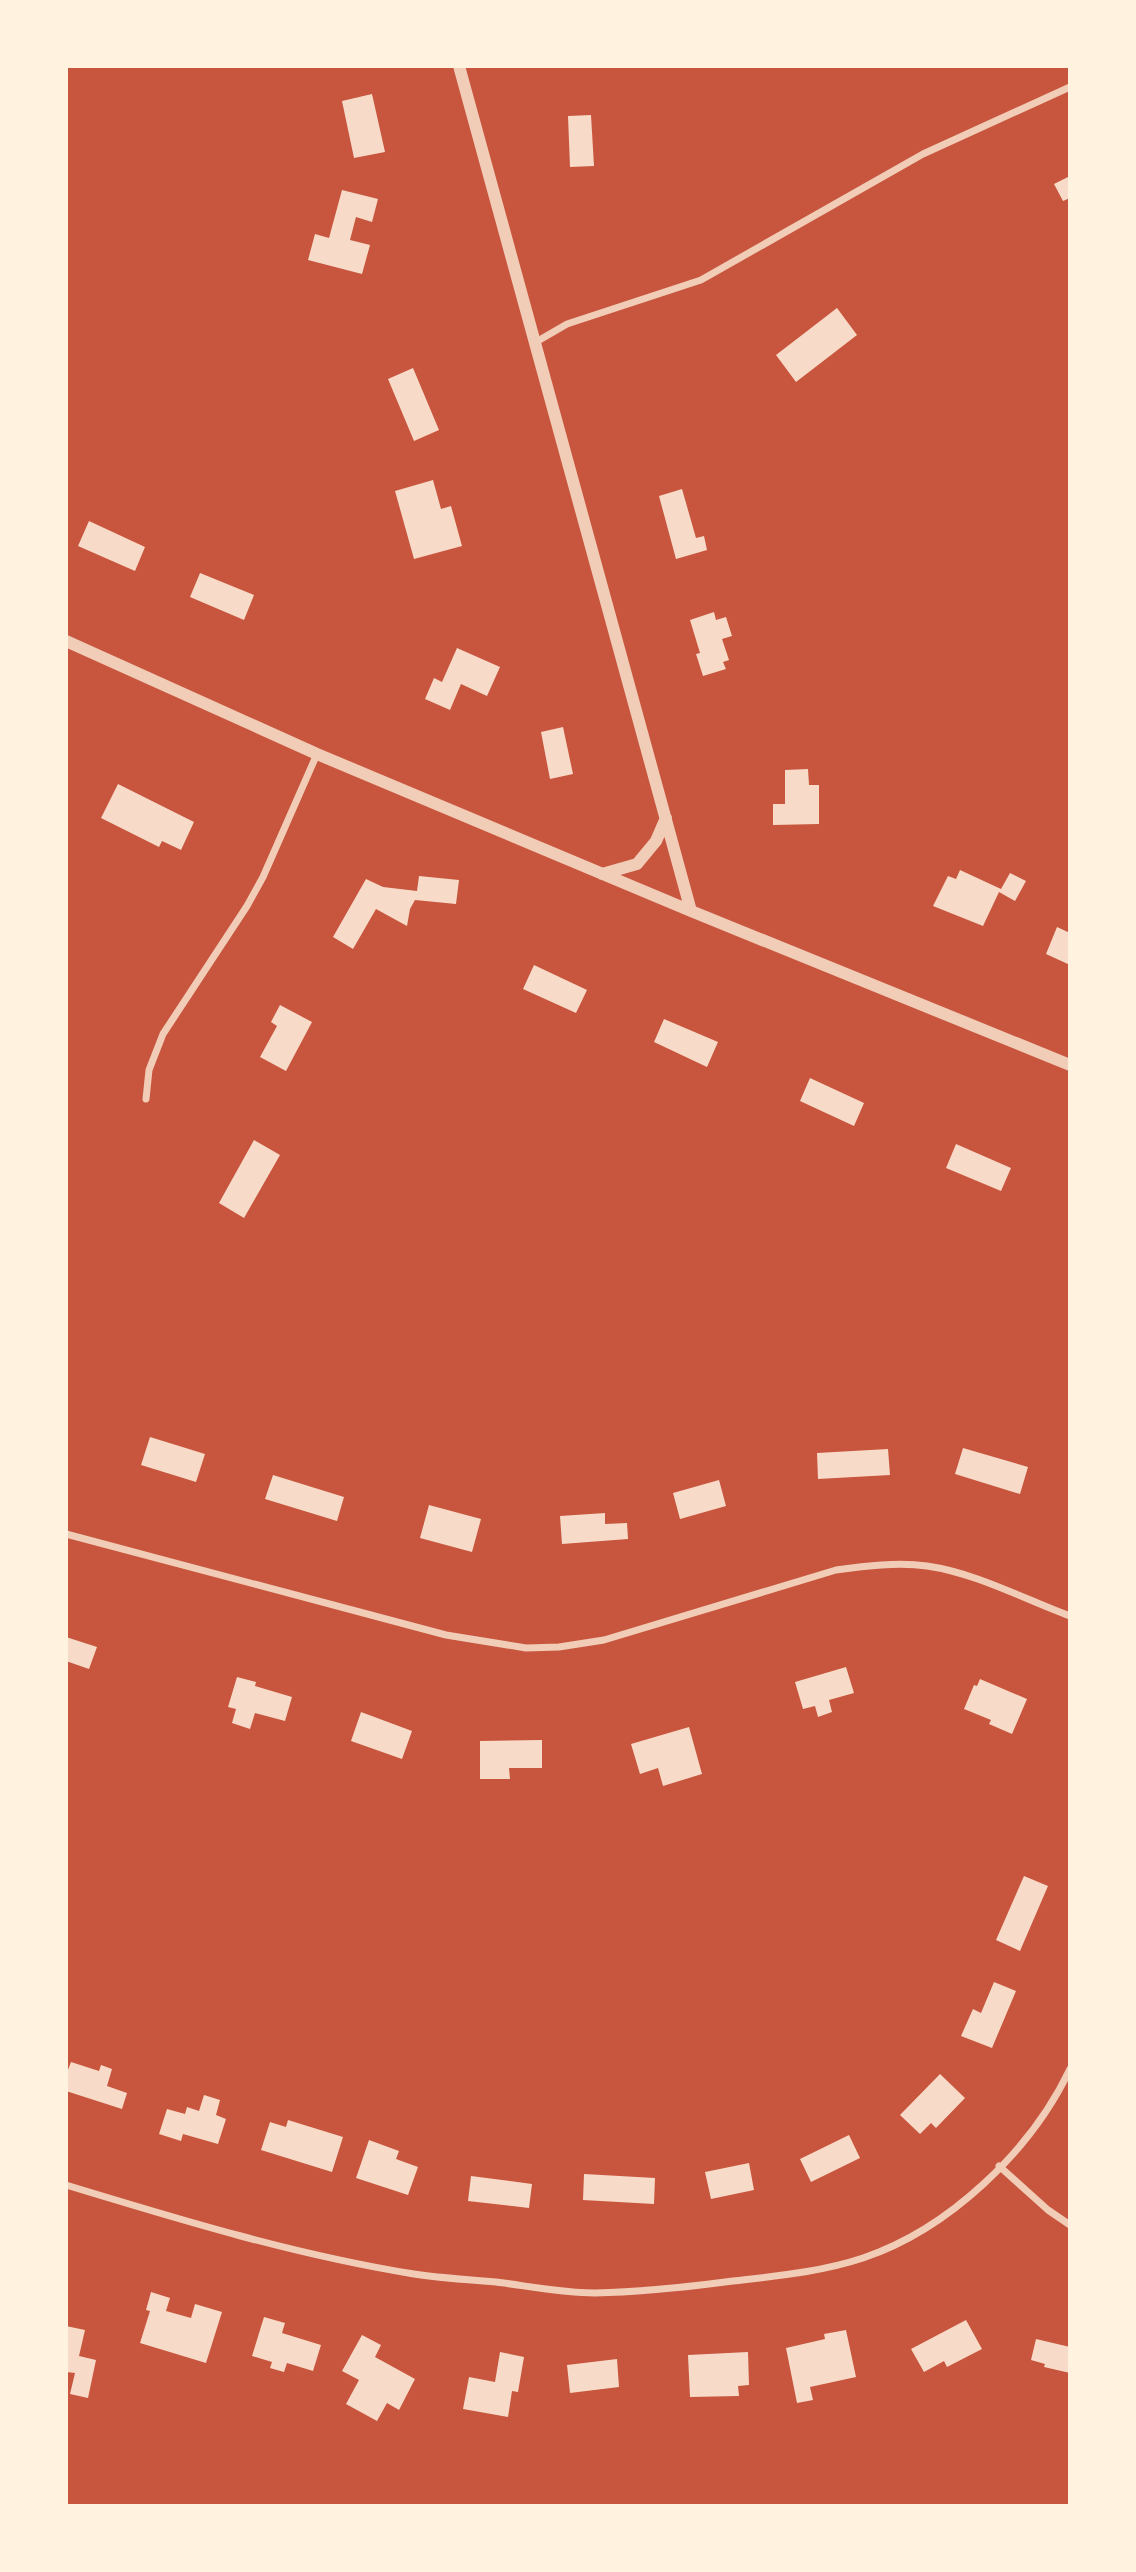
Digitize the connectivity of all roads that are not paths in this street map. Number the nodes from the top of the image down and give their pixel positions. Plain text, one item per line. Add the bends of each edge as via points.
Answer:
1 (459, 66) edge
2 (1069, 87) edge
3 (536, 342) junction
4 (66, 641) edge
5 (317, 754) junction
6 (666, 818) junction
7 (602, 874) junction
8 (691, 911) junction
9 (1069, 1065) edge
10 (146, 1099) dead end
11 (66, 1534) edge
12 (1069, 1616) edge
13 (1069, 2069) edge
14 (999, 2166) junction
15 (66, 2185) edge
16 (1069, 2225) edge

1 - 3 street
2 - 3 street via 923,154 701,280 567,324
3 - 6 street
4 - 5 street
5 - 7 street
5 - 10 street via 252,897 163,1034 149,1070
6 - 7 street via 656,841 637,864
6 - 8 street
7 - 8 street
8 - 9 street
11 - 12 street via 446,1635 526,1648 604,1640 836,1570 867,1565 926,1566 961,1574
13 - 14 street via 1022,2144
14 - 15 street via 946,2216 862,2258 807,2272 593,2293 415,2274 300,2251
14 - 16 street

